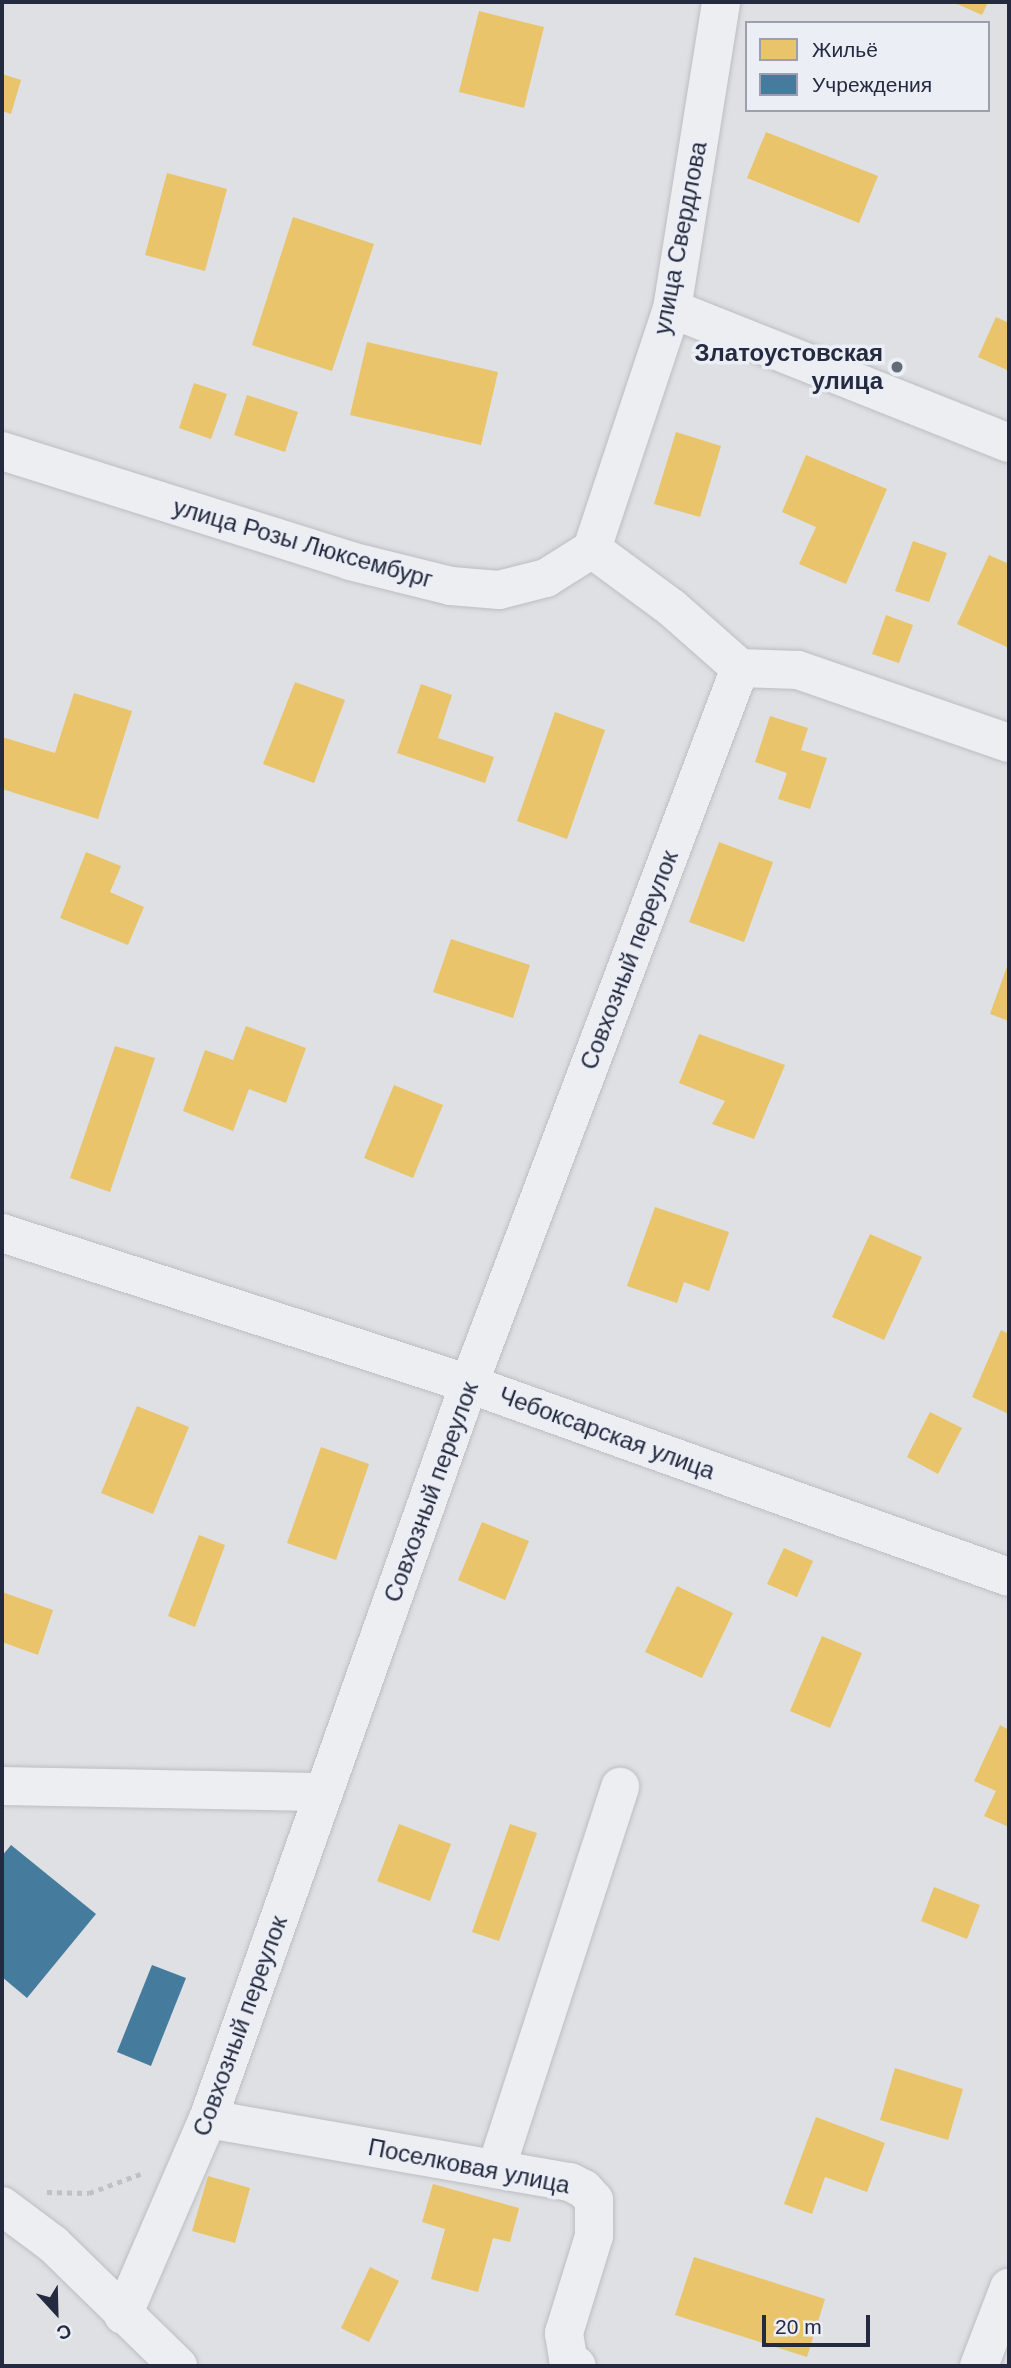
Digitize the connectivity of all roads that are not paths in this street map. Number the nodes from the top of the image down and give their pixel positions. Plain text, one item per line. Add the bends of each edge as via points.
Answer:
1 (721, 2) edge
2 (672, 309) junction
3 (1009, 443) edge
4 (2, 451) edge
5 (592, 549) junction
6 (740, 668) junction
7 (1009, 743) edge
8 (2, 1233) edge
9 (469, 1384) junction
10 (1009, 1577) edge
11 (2, 1786) edge
12 (620, 1787) dead end
13 (324, 1793) junction
14 (208, 2119) junction
15 (496, 2169) junction
16 (2, 2206) edge
17 (1009, 2288) edge
18 (123, 2315) junction
19 (178, 2366) edge
20 (577, 2366) edge
21 (979, 2366) edge

1 - 2 street, улица Свердлова
2 - 3 street
2 - 5 street, улица Свердлова
4 - 5 street, улица Розы Люксембург via 350,561 451,586 499,590 546,578
5 - 6 street via 672,608
6 - 7 street via 798,670
6 - 9 street, Совхозный переулок
8 - 9 street, Чебоксарская улица
9 - 10 street, Чебоксарская улица
9 - 13 street, Совхозный переулок
11 - 13 street
12 - 15 street
13 - 14 street, Совхозный переулок
14 - 15 street, Поселковая улица
14 - 18 street, Совхозный переулок
15 - 20 street, Поселковая улица via 570,2182 594,2200 594,2236 564,2333 568,2359
16 - 18 street via 53,2244
17 - 21 street
18 - 19 street

